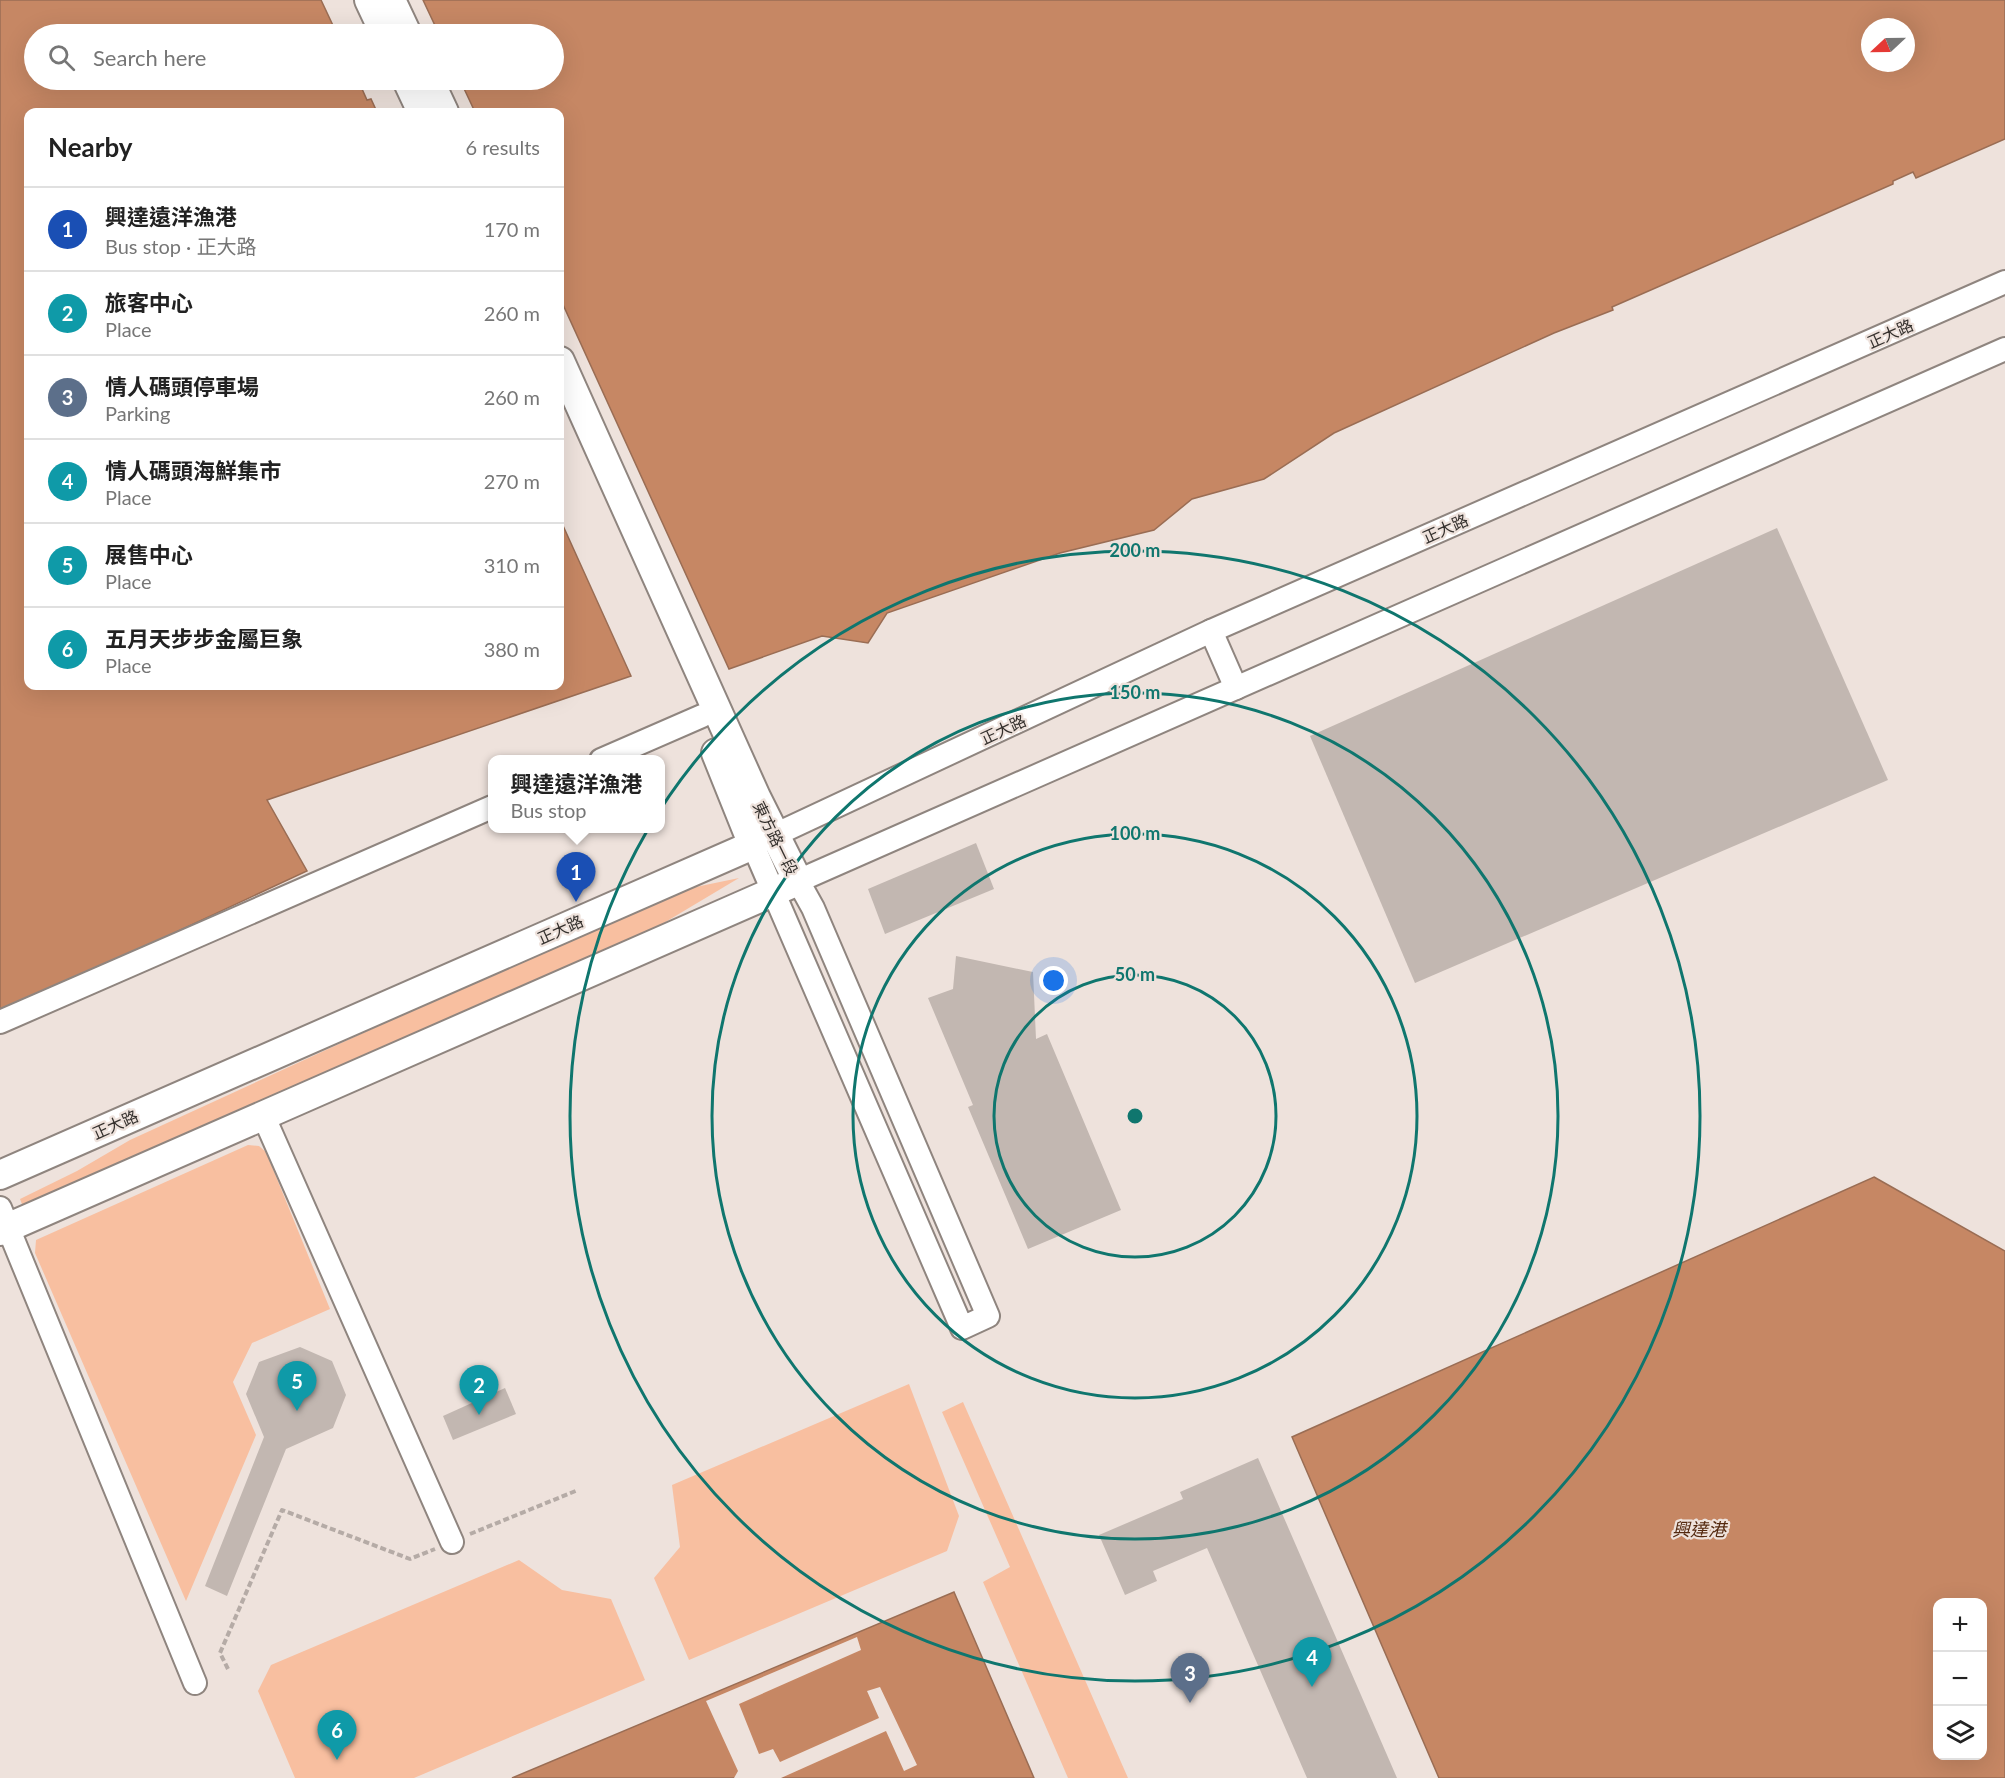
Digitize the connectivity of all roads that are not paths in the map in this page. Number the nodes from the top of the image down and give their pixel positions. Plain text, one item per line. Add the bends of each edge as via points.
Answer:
1 (369, 0) edge
2 (391, 0) edge
3 (381, 24) edge
4 (402, 24) edge
5 (412, 90) edge
6 (434, 90) edge
7 (420, 108) edge
8 (442, 108) edge
9 (2005, 282) edge
10 (2005, 349) edge
11 (564, 370) edge
12 (564, 415) edge
13 (1211, 631) junction
14 (1236, 688) junction
15 (702, 716) junction
16 (610, 755) edge
17 (488, 809) edge
18 (764, 840) junction
19 (785, 887) junction
20 (0, 1022) edge
21 (263, 1115) junction
22 (0, 1175) edge
23 (3, 1222) edge
24 (452, 1542) dead end
25 (195, 1683) dead end

1 - 3 main road
2 - 4 main road
5 - 7 main road
6 - 8 main road
9 - 13 street, 正大路
10 - 14 street
11 - 18 main road, 東方路一段
12 - 15 main road, 東方路一段
13 - 14 street
13 - 18 street, 正大路
14 - 19 street
15 - 16 street
15 - 18 main road, 東方路一段
17 - 20 street
18 - 19 main road, 東方路一段
18 - 22 main road, 正大路
19 - 19 street, 東方路一段 via 962,1328 988,1316 813,908
19 - 21 main road
21 - 23 main road
21 - 24 street
23 - 25 street

